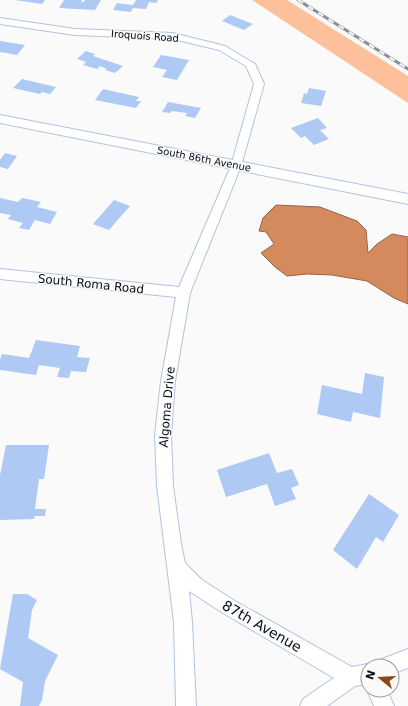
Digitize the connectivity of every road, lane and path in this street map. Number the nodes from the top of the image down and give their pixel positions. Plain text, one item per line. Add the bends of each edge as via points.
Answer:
1 (0, 22) edge
2 (0, 119) edge
3 (236, 166) junction
4 (408, 199) edge
5 (0, 274) edge
6 (183, 293) junction
7 (178, 568) junction
8 (360, 676) edge
9 (186, 706) edge
10 (310, 706) edge

1 - 3 street, Iroquois Road via 75,32 174,36 222,48 250,64 260,84
2 - 3 street, South 86th Avenue
3 - 4 street, South 86th Avenue
3 - 6 street, Algoma Drive
5 - 6 street, South Roma Road
6 - 7 street, Algoma Drive via 168,381 163,435 165,486 172,544
7 - 8 street, 87th Avenue via 196,586 229,607
7 - 9 street, Algoma Drive
8 - 10 street

